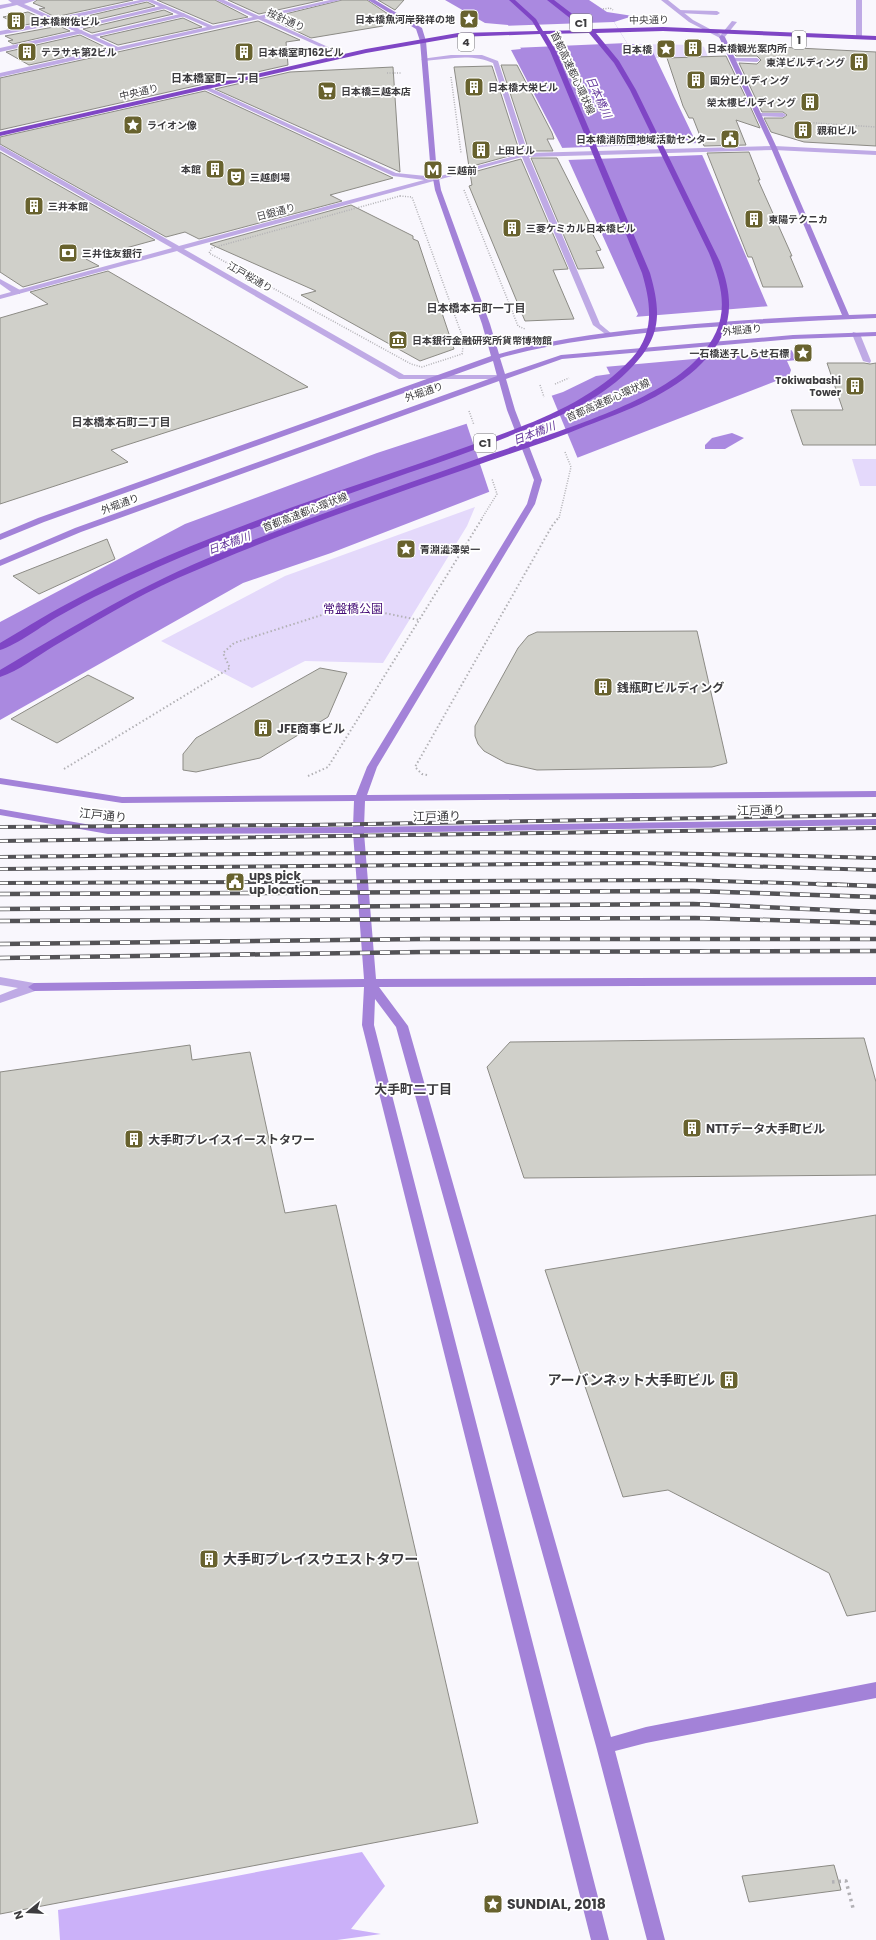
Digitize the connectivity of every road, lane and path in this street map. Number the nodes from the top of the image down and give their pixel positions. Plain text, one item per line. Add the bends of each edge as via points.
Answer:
1 (12, 0) edge
2 (33, 0) edge
3 (148, 0) edge
4 (219, 0) edge
5 (338, 0) edge
6 (371, 0) edge
7 (512, 0) edge
8 (550, 0) edge
9 (664, 0) edge
10 (859, 0) edge
11 (18, 3) junction
12 (0, 7) edge
13 (165, 7) junction
14 (679, 10) junction
15 (717, 13) dead end
16 (184, 15) junction
17 (259, 18) junction
18 (58, 21) junction
19 (734, 22) dead end
20 (72, 28) junction
21 (213, 28) junction
22 (709, 30) junction
23 (728, 31) junction
24 (81, 32) junction
25 (566, 32) joint
26 (0, 34) edge
27 (90, 36) junction
28 (722, 37) junction
29 (859, 37) junction
30 (876, 38) edge
31 (570, 39) joint
32 (423, 41) junction
33 (876, 44) edge
34 (118, 48) junction
35 (0, 50) edge
36 (345, 56) junction
37 (424, 59) junction
38 (733, 60) junction
39 (757, 60) dead end
40 (0, 67) edge
41 (11, 72) junction
42 (387, 73) dead end
43 (401, 73) dead end
44 (451, 73) dead end
45 (0, 74) edge
46 (204, 87) junction
47 (727, 103) dead end
48 (753, 103) junction
49 (759, 115) junction
50 (783, 115) dead end
51 (797, 122) dead end
52 (876, 127) edge
53 (0, 134) edge
54 (0, 146) edge
55 (774, 148) junction
56 (876, 153) edge
57 (524, 155) junction
58 (462, 159) dead end
59 (435, 178) junction
60 (462, 184) dead end
61 (179, 249) junction
62 (0, 281) edge
63 (17, 292) junction
64 (0, 297) edge
65 (846, 316) junction
66 (876, 316) edge
67 (518, 326) dead end
68 (608, 334) junction
69 (856, 334) junction
70 (876, 334) edge
71 (496, 357) junction
72 (867, 361) dead end
73 (411, 364) joint
74 (436, 377) junction
75 (501, 377) junction
76 (571, 467) dead end
77 (497, 494) dead end
78 (0, 538) edge
79 (0, 563) edge
80 (420, 620) junction
81 (0, 647) edge
82 (0, 674) edge
83 (61, 771) dead end
84 (430, 776) dead end
85 (307, 777) dead end
86 (0, 781) edge
87 (876, 794) edge
88 (360, 798) junction
89 (0, 812) edge
90 (876, 822) edge
91 (358, 830) junction
92 (0, 981) edge
93 (876, 981) edge
94 (370, 983) junction
95 (34, 987) junction
96 (0, 999) edge
97 (876, 1690) edge
98 (605, 1746) junction
99 (832, 1882) dead end
100 (853, 1908) dead end
101 (600, 1940) edge
102 (656, 1940) edge

1 - 11 street
2 - 11 street
3 - 13 street
3 - 18 street
4 - 17 street, 按針通り
5 - 17 street
6 - 32 street via 419,28
7 - 81 highway, 首都高速都心環状線 / C1 via 534,20 553,51 646,273 656,312 651,334 635,360 605,388 558,414 155,564 95,593
8 - 82 highway, 首都高速都心環状線 / C1 via 592,32 617,62 713,253 721,271 726,301 723,326 710,351 671,382 604,416 357,504 172,577 117,605
9 - 14 street
10 - 29 street
11 - 12 street
11 - 18 street
13 - 16 street
13 - 20 street
14 - 15 street
14 - 22 street via 691,21
16 - 21 street
16 - 27 street
17 - 21 street
17 - 36 street, 按針通り
18 - 20 street
18 - 26 street
19 - 23 street
20 - 24 street
21 - 34 street
22 - 23 highway, 中央通り / 1
22 - 25 highway, 中央通り / 1
22 - 28 street
23 - 28 street
23 - 29 highway, 中央通り / 1
24 - 27 street
24 - 35 street
25 - 32 highway, 中央通り / 4 via 458,35
27 - 34 street
28 - 31 highway, 中央通り / 1
28 - 33 highway, 中央通り / 1
28 - 38 street
29 - 30 highway, 中央通り / 1
31 - 32 highway, 中央通り / 4
32 - 36 highway, 中央通り / 4
32 - 37 street
34 - 41 street
36 - 46 highway, 中央通り / 4
37 - 57 street via 476,57 496,62
37 - 59 street
38 - 39 street
38 - 48 street
40 - 41 street
41 - 45 street
42 - 43 path
44 - 58 path
46 - 53 highway, 中央通り / 4
46 - 59 street via 395,176
47 - 48 street
48 - 49 street
49 - 50 street
49 - 55 street
51 - 52 path
54 - 61 street, 江戸桜通り
55 - 56 street, 日銀通り
55 - 57 street, 日銀通り
55 - 65 street
57 - 59 street, 日銀通り
57 - 68 street via 597,325
59 - 61 street, 日銀通り
59 - 71 street
60 - 67 path
61 - 63 street, 日銀通り
61 - 74 street, 江戸桜通り via 402,377
62 - 63 street
63 - 64 street, 日銀通り
65 - 66 street, 外堀通り
65 - 68 street, 外堀通り
68 - 71 street, 外堀通り via 544,344
69 - 70 street, 外堀通り
69 - 72 street
69 - 75 street, 外堀通り via 573,355
71 - 74 street, 外堀通り
71 - 75 street
73 - 73 path via 209,253 212,248 400,196 412,197 464,341 462,354 422,367
74 - 75 street, 江戸桜通り
74 - 78 street, 外堀通り via 55,515
75 - 79 street, 外堀通り via 78,530
75 - 88 street via 538,480 531,504 372,768
76 - 84 path via 559,519 552,526 415,767 422,774
77 - 80 path
80 - 83 path via 369,610 354,611 347,607 234,643 223,653 230,668
80 - 85 path via 328,767
86 - 88 street, 江戸通り via 122,800
87 - 88 street, 江戸通り
88 - 91 street
89 - 91 street, 江戸通り via 108,832
90 - 91 street, 江戸通り
91 - 94 street
92 - 95 street
93 - 94 street
94 - 95 street
94 - 98 street via 402,1026
94 - 101 street via 368,1025
95 - 96 street
97 - 98 street via 646,1735
98 - 102 street
99 - 100 path via 846,1881

